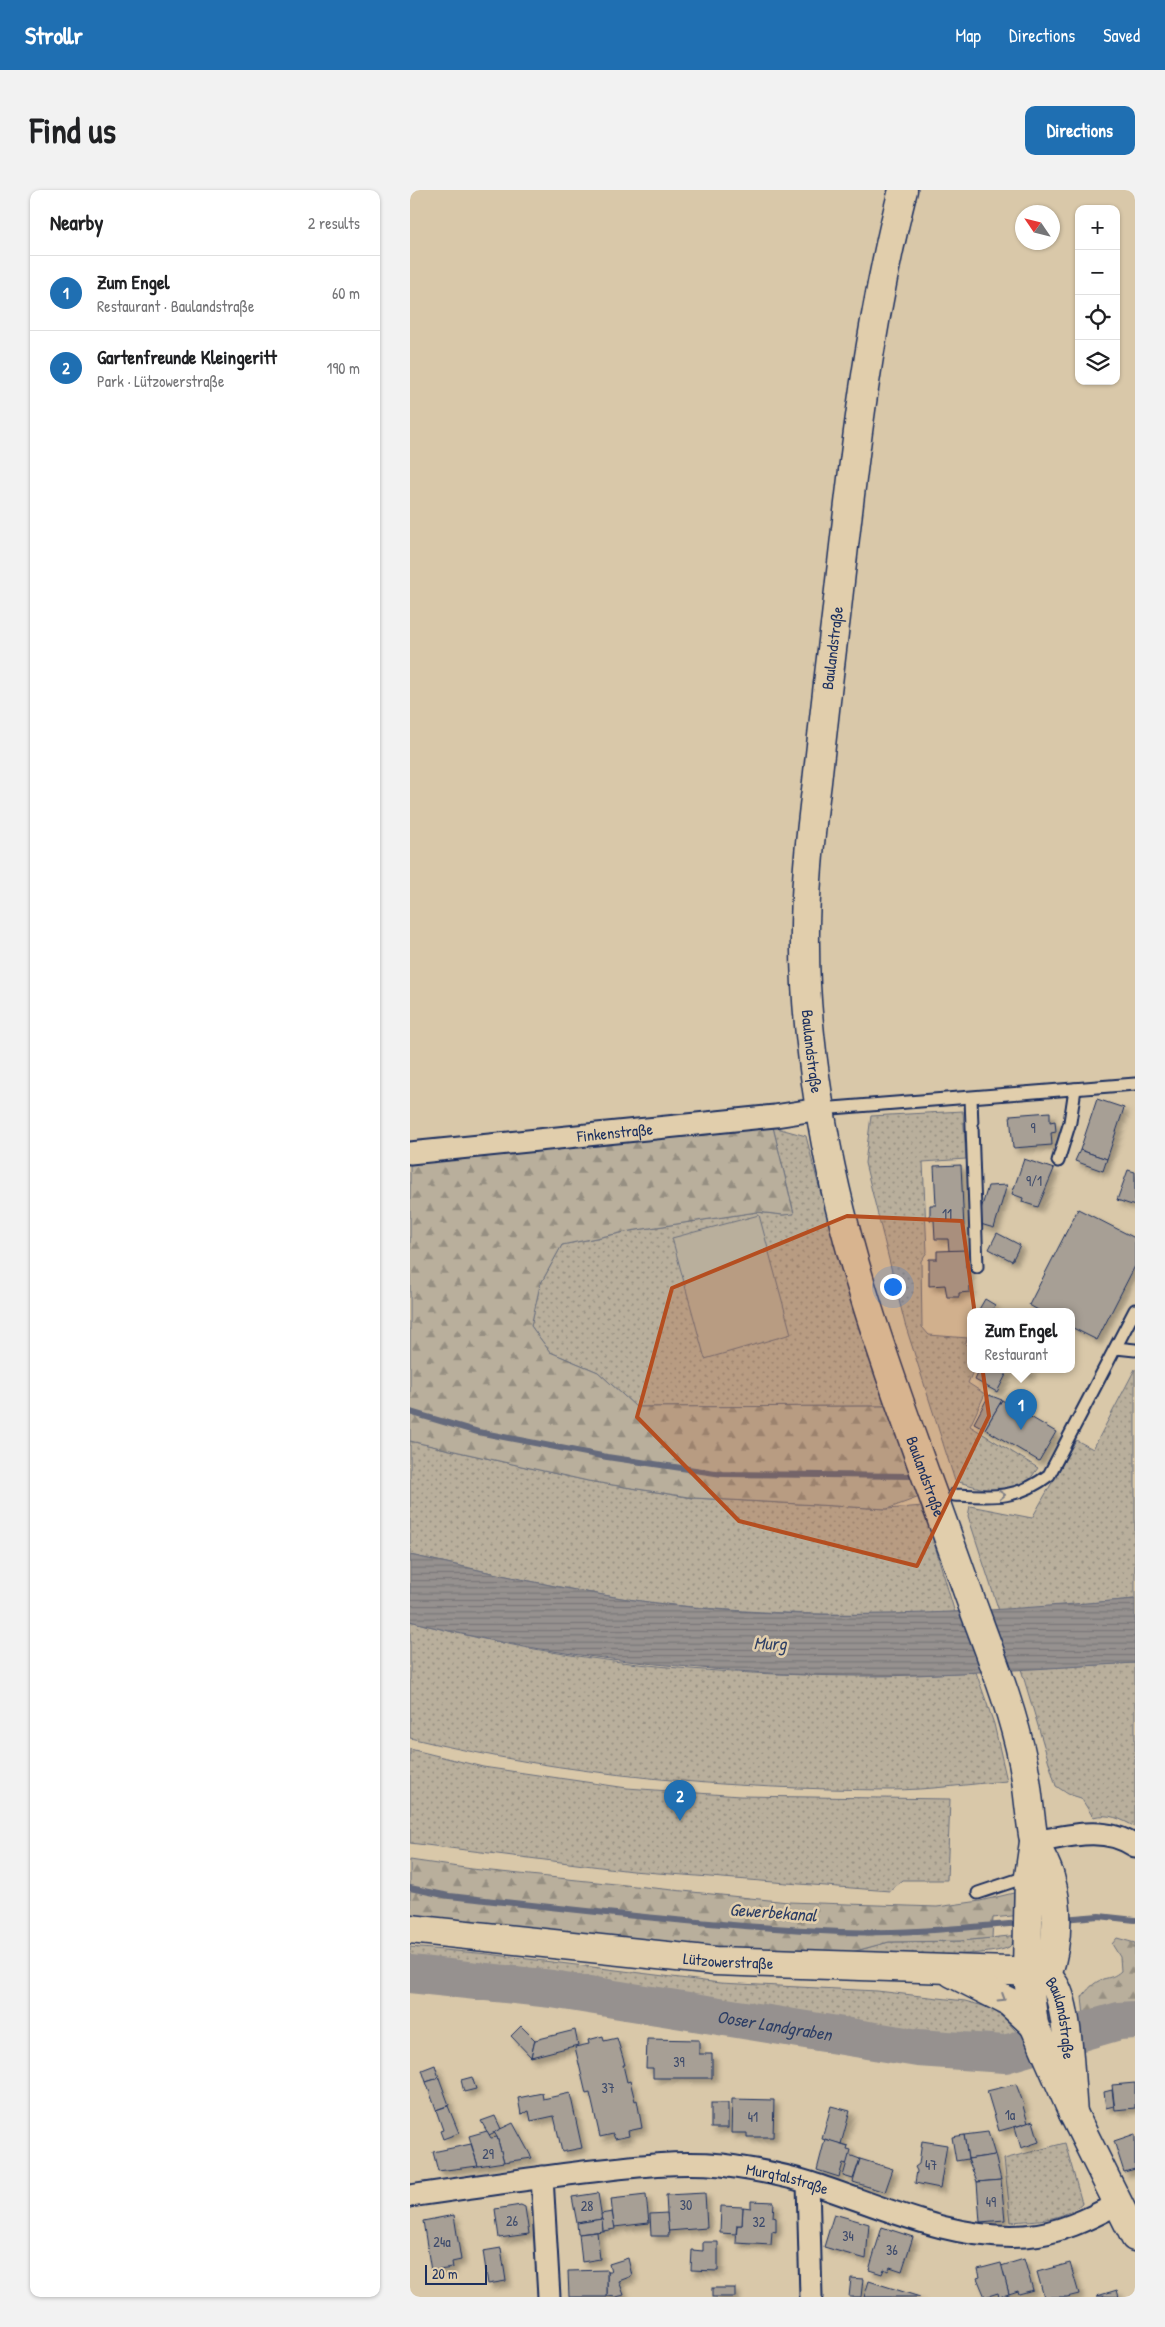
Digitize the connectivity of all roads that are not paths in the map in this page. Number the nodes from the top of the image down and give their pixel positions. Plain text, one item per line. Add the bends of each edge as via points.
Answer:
1 (902, 190) edge
2 (1135, 1084) edge
3 (1075, 1089) junction
4 (971, 1098) junction
5 (820, 1109) junction
6 (410, 1153) edge
7 (1058, 1161) dead end
8 (977, 1267) dead end
9 (1135, 1310) edge
10 (1116, 1348) junction
11 (1135, 1350) edge
12 (947, 1505) junction
13 (1034, 1842) junction
14 (1135, 1846) edge
15 (1036, 1883) junction
16 (978, 1893) dead end
17 (410, 1929) edge
18 (942, 1968) junction
19 (1037, 1973) junction
20 (1048, 2040) junction
21 (542, 2177) junction
22 (808, 2183) junction
23 (410, 2196) edge
24 (1118, 2204) junction
25 (1135, 2237) edge
26 (549, 2297) edge
27 (811, 2297) edge

1 - 5 street, Baulandstraße via 868,360 810,843 805,946
2 - 3 lane, Baulandstraße
3 - 4 lane, Baulandstraße
3 - 7 lane via 1070,1122
4 - 5 lane, Baulandstraße
4 - 8 lane
5 - 6 street, Finkenstraße
5 - 12 street, Baulandstraße via 856,1266 902,1412
9 - 10 lane
10 - 11 lane
12 -> 10 lane via 1026,1491 1049,1475
12 - 13 street, Baulandstraße via 1023,1762
13 - 14 street via 1087,1833 1106,1834
13 - 15 street, Baulandstraße
15 - 16 lane
15 - 19 street, Baulandstraße via 1028,1931
15 - 19 street, Baulandstraße via 1055,1901 1058,1932 1054,1954
17 - 18 street, Lützowerstraße via 715,1961
18 - 19 street, Lützowerstraße
18 -> 20 street via 1009,2002
19 - 20 street, Baulandstraße
19 - 20 street, Baulandstraße via 1055,1984 1064,2020
20 - 24 street, Baulandstraße via 1073,2113
21 - 22 street, Murgtalstraße via 656,2164 720,2165 767,2172
21 - 23 street, Murgtalstraße
21 - 26 street
22 - 24 street, Murgtalstraße via 931,2224 973,2234 1026,2236 1078,2224
22 - 27 street
24 - 25 street

